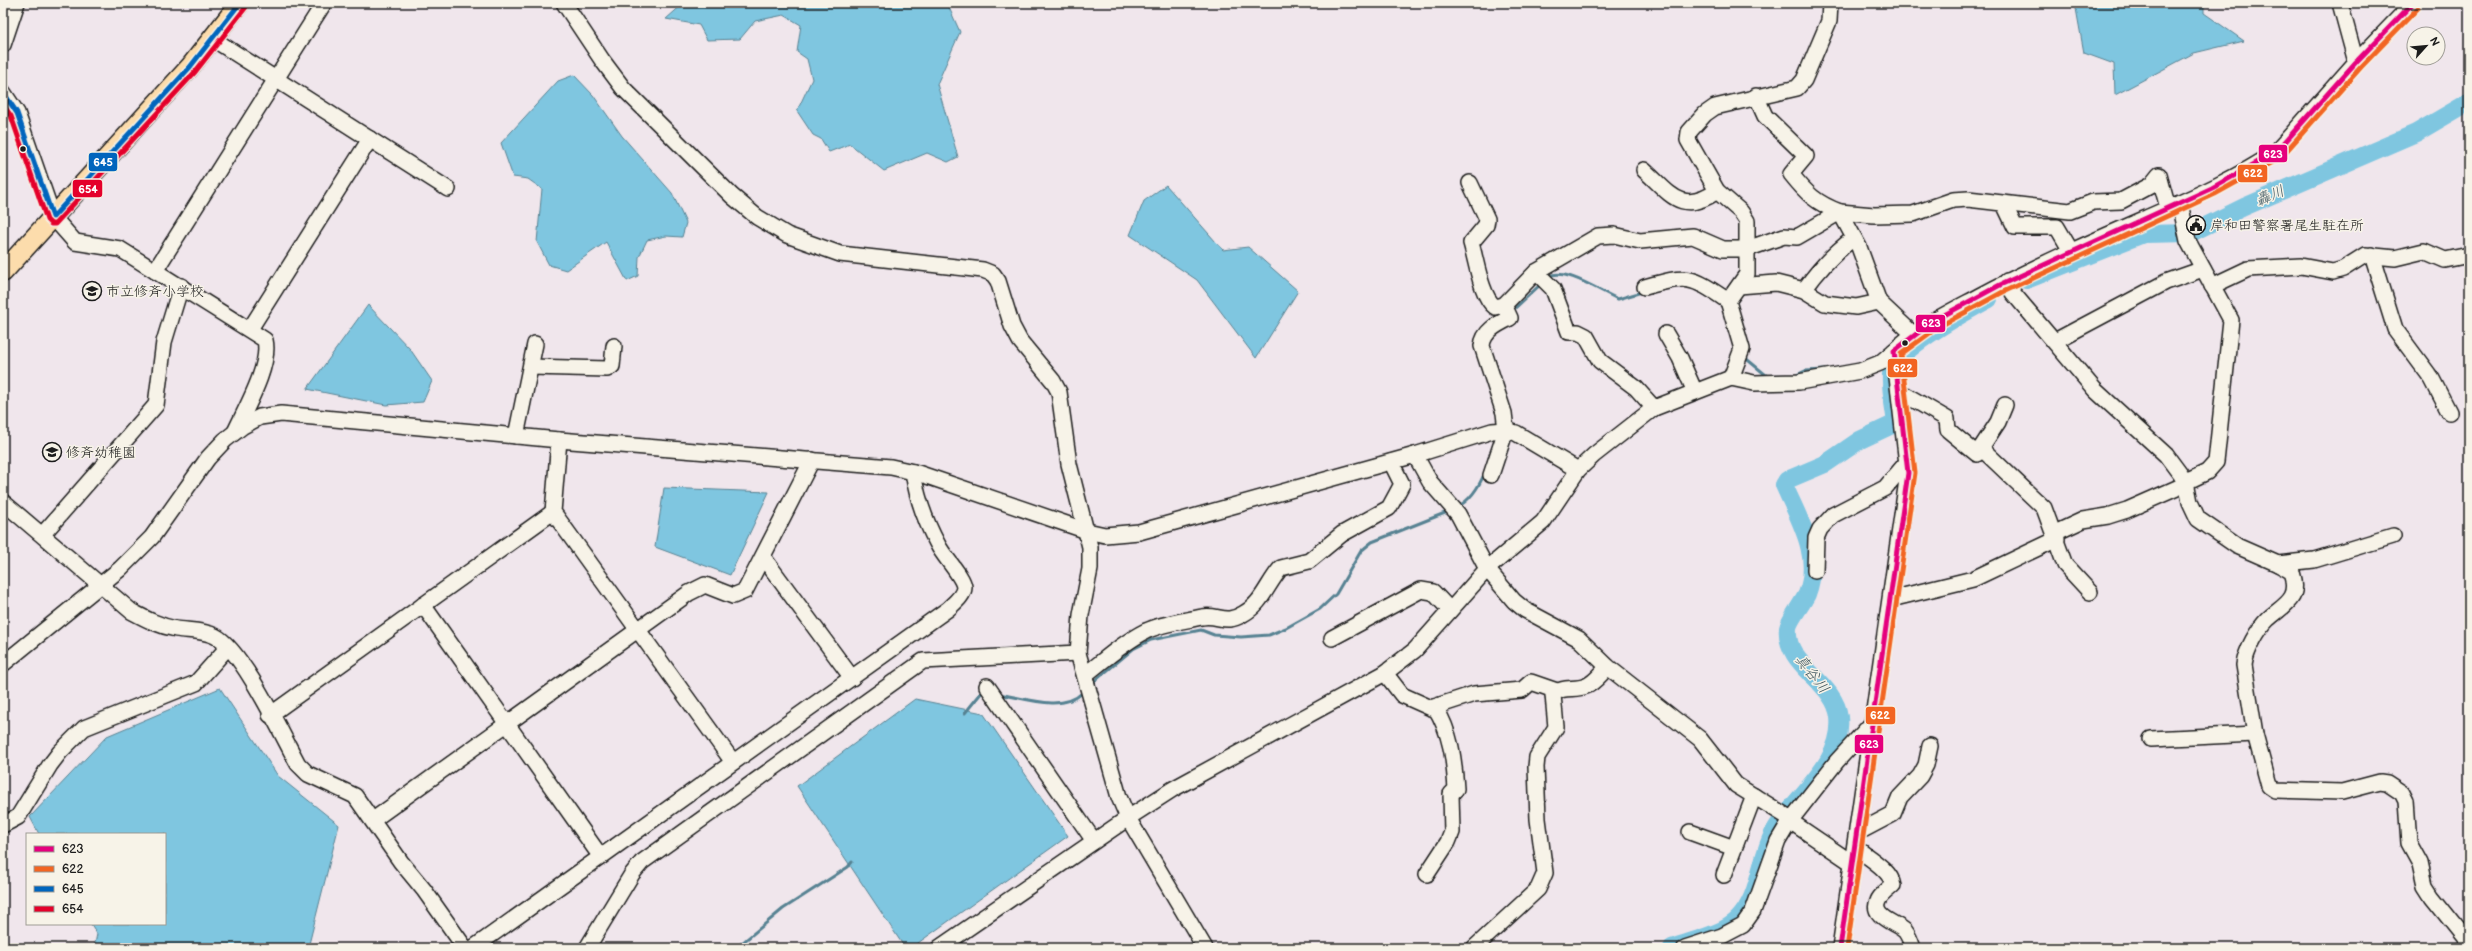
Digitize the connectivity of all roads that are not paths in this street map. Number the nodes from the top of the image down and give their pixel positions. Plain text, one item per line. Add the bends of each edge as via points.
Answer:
1 (17, 3) edge
2 (240, 3) edge
3 (324, 3) edge
4 (564, 3) edge
5 (1830, 3) edge
6 (2340, 3) edge
7 (2414, 3) edge
8 (213, 39) junction
9 (3, 45) edge
10 (2356, 62) junction
11 (276, 80) junction
12 (3, 92) edge
13 (1756, 96) junction
14 (370, 140) junction
15 (1644, 170) dead end
16 (1470, 183) dead end
17 (448, 189) dead end
18 (1717, 191) junction
19 (2004, 204) junction
20 (2174, 206) junction
21 (1840, 212) junction
22 (53, 217) junction
23 (1854, 238) junction
24 (1747, 249) junction
25 (2071, 251) junction
26 (2372, 255) junction
27 (2469, 256) edge
28 (2203, 269) junction
29 (155, 270) junction
30 (3, 272) edge
31 (1536, 272) junction
32 (2007, 281) junction
33 (181, 286) junction
34 (1739, 286) junction
35 (2212, 286) junction
36 (1644, 287) dead end
37 (1804, 290) junction
38 (1728, 301) junction
39 (1879, 302) junction
40 (1504, 305) junction
41 (250, 329) junction
42 (1666, 334) dead end
43 (1912, 334) junction
44 (2055, 341) junction
45 (535, 344) dead end
46 (614, 346) dead end
47 (1895, 360) junction
48 (531, 367) junction
49 (1731, 378) junction
50 (1695, 392) junction
51 (1899, 392) junction
52 (2006, 405) dead end
53 (1654, 408) junction
54 (2449, 412) dead end
55 (1506, 430) junction
56 (235, 432) junction
57 (516, 436) junction
58 (559, 440) junction
59 (1981, 448) junction
60 (1415, 455) junction
61 (812, 460) junction
62 (1391, 462) junction
63 (1907, 462) junction
64 (1578, 470) junction
65 (913, 472) junction
66 (1491, 475) dead end
67 (2186, 483) junction
68 (3, 502) edge
69 (553, 512) junction
70 (1087, 531) junction
71 (43, 534) junction
72 (2056, 536) junction
73 (2393, 536) dead end
74 (763, 557) junction
75 (2278, 564) junction
76 (1487, 569) junction
77 (1815, 571) dead end
78 (102, 585) junction
79 (2090, 592) dead end
80 (1890, 599) junction
81 (423, 605) junction
82 (1450, 610) junction
83 (639, 629) junction
84 (1332, 638) dead end
85 (228, 647) junction
86 (1078, 653) junction
87 (3, 664) edge
88 (1608, 666) junction
89 (1385, 673) junction
90 (1084, 675) junction
91 (852, 678) junction
92 (988, 686) dead end
93 (1557, 691) junction
94 (1435, 707) junction
95 (270, 715) junction
96 (1873, 722) junction
97 (507, 724) junction
98 (2254, 734) junction
99 (2151, 739) dead end
100 (1930, 746) dead end
101 (733, 762) junction
102 (1754, 796) junction
103 (1128, 818) junction
104 (373, 820) junction
105 (1790, 820) junction
106 (3, 825) edge
107 (1690, 832) dead end
108 (1856, 840) junction
109 (1094, 841) junction
110 (1734, 848) junction
111 (601, 856) junction
112 (1852, 863) junction
113 (1427, 874) dead end
114 (1724, 875) dead end
115 (2469, 943) edge
116 (465, 948) edge
117 (473, 948) edge
118 (588, 948) edge
119 (938, 948) edge
120 (1205, 948) edge
121 (1474, 948) edge
122 (1685, 948) edge
123 (1840, 948) edge
124 (1913, 948) edge

1 - 9 street
2 - 8 main road
3 - 11 street
4 - 70 street via 623,88 732,196 787,235 840,254 983,270 993,274 1003,291 1012,326 1020,341 1059,392 1069,464
5 - 13 street via 1829,21 1804,80 1797,88
6 - 10 street
7 - 10 street
8 - 11 street
8 - 22 main road
10 - 20 street via 2276,152 2256,165
11 - 14 street
11 - 29 street
12 - 22 street via 17,113
13 - 18 street via 1715,106 1689,132 1688,140
13 - 21 street via 1765,116 1806,156 1791,174 1807,194 1821,205
14 - 17 street
14 - 41 street
15 - 18 street via 1663,190 1679,201 1696,202
16 - 40 street via 1487,219 1486,225 1471,242 1490,303 1495,307
18 - 24 street via 1741,212 1747,221
19 - 20 street via 2070,212 2093,202 2121,200 2151,185 2159,175
19 - 21 street via 1968,199 1953,200 1913,214 1874,215
19 - 25 street via 2015,227 2057,227
20 - 25 street
20 - 28 street
21 - 23 street
21 - 24 street via 1797,237 1784,236
22 - 29 street via 75,242 120,249
22 - 30 main road
23 - 37 street via 1821,266
23 - 39 street
24 - 31 street via 1723,248 1693,236 1640,241 1620,235 1598,236
24 - 34 street via 1747,274
25 - 32 street
26 - 27 street via 2395,258 2424,251 2445,260
26 - 35 street via 2365,255 2343,269 2333,272 2301,266 2248,269
26 - 54 street via 2395,329 2432,379
28 - 35 street
28 - 44 street via 2166,282
29 - 33 street
31 - 40 street
31 - 53 street via 1553,289 1569,332 1578,332 1586,336 1600,361 1636,388
32 - 43 street
32 - 44 street via 2012,293
33 - 41 street
33 - 71 street via 164,342 156,405
34 - 37 street via 1776,283
34 - 38 street
35 - 67 street via 2230,320 2217,455 2216,462 2207,472
36 - 38 street via 1677,278 1690,278
37 - 39 street via 1825,303 1856,307
38 - 49 street via 1742,349
39 - 43 street
40 - 55 street via 1510,318 1488,333 1482,340 1482,346 1504,414
41 - 56 street via 265,340 267,347 257,386
42 - 50 street
43 - 47 street
44 - 67 street via 2095,390 2166,455
45 - 48 street
46 - 48 street via 612,366 607,369
47 - 49 street via 1860,371 1799,382 1754,383
47 - 51 street
48 - 57 street
49 - 50 street
50 - 53 street
51 - 59 street via 1947,419 1948,430 1977,454
51 - 63 street
52 - 59 street
53 - 64 street via 1594,454
55 - 60 street via 1492,431
55 - 64 street via 1530,439
55 - 66 street
56 - 57 street via 260,417 281,414
56 - 78 street via 208,458 152,537
57 - 58 street
58 - 61 street
58 - 69 street
59 - 72 street via 2044,508
60 - 62 street
60 - 76 street via 1430,482 1458,514
61 - 65 street via 891,467
61 - 74 street
62 - 70 street via 1139,532 1105,535
62 - 90 street via 1402,484 1389,508 1342,534 1309,561 1281,568 1257,605 1250,610 1225,621 1208,616 1162,625 1128,641
63 - 77 street via 1885,488 1833,516 1820,529 1816,538
63 - 80 street via 1908,473
64 - 76 street via 1543,522
65 - 70 street
65 - 91 street via 925,520 963,583 964,589 948,609
67 - 72 street via 2127,510 2083,520
67 - 75 street via 2190,502 2198,519 2237,546
68 - 71 street
69 - 81 street
69 - 83 street
70 - 86 street via 1090,569 1081,615
71 - 78 street
72 - 79 street via 2065,565
72 - 80 street via 1973,579
73 - 75 street via 2314,560
74 - 83 street via 745,591 733,596 705,586 699,587
74 - 91 street
75 - 98 street via 2292,572 2292,599 2267,620 2246,654 2244,665
76 - 82 street
76 - 88 street via 1520,605 1579,640
78 - 85 street via 131,611 154,623 217,636
78 - 87 street
80 - 96 street
81 - 95 street
81 - 97 street
82 - 84 street via 1433,592 1421,590
82 - 89 street via 1415,650
83 - 97 street
83 - 101 street
85 - 95 street via 243,667
85 - 106 street via 196,683 84,728 57,756 18,817
86 - 90 street
86 - 118 street via 923,661 642,862 632,874
88 - 93 street via 1591,684
88 - 102 street via 1700,739 1736,785
89 - 94 street via 1402,695 1431,708
89 - 103 street via 1173,789
90 - 103 street via 1119,797
91 - 101 street
92 - 109 street
93 - 94 street via 1531,682 1522,690 1474,694
93 - 121 street via 1553,695 1556,727 1537,757 1536,767 1538,819 1545,873 1543,882
94 - 113 street via 1444,722 1449,738 1456,789 1452,794 1452,832
95 - 104 street via 298,764 308,774 355,796
96 - 105 street via 1837,761
96 - 108 street
97 - 104 street
97 - 111 street
98 - 99 street
98 - 115 street via 2264,775 2269,786 2275,790 2342,792 2380,782 2387,783 2402,793 2406,801 2409,843 2420,863 2425,886
100 - 108 street via 1920,776 1900,797 1893,814
101 - 111 street
102 - 105 street
102 - 110 street
103 - 109 street
103 - 120 street
104 - 116 street
105 - 112 street
105 - 122 street via 1778,841 1754,911 1743,925 1722,936
107 - 110 street
108 - 112 street
108 - 124 street via 1874,863 1884,868 1892,878 1893,885 1878,900 1876,907 1879,914 1904,930
109 - 119 street
110 - 114 street
111 - 117 street
112 - 123 street

